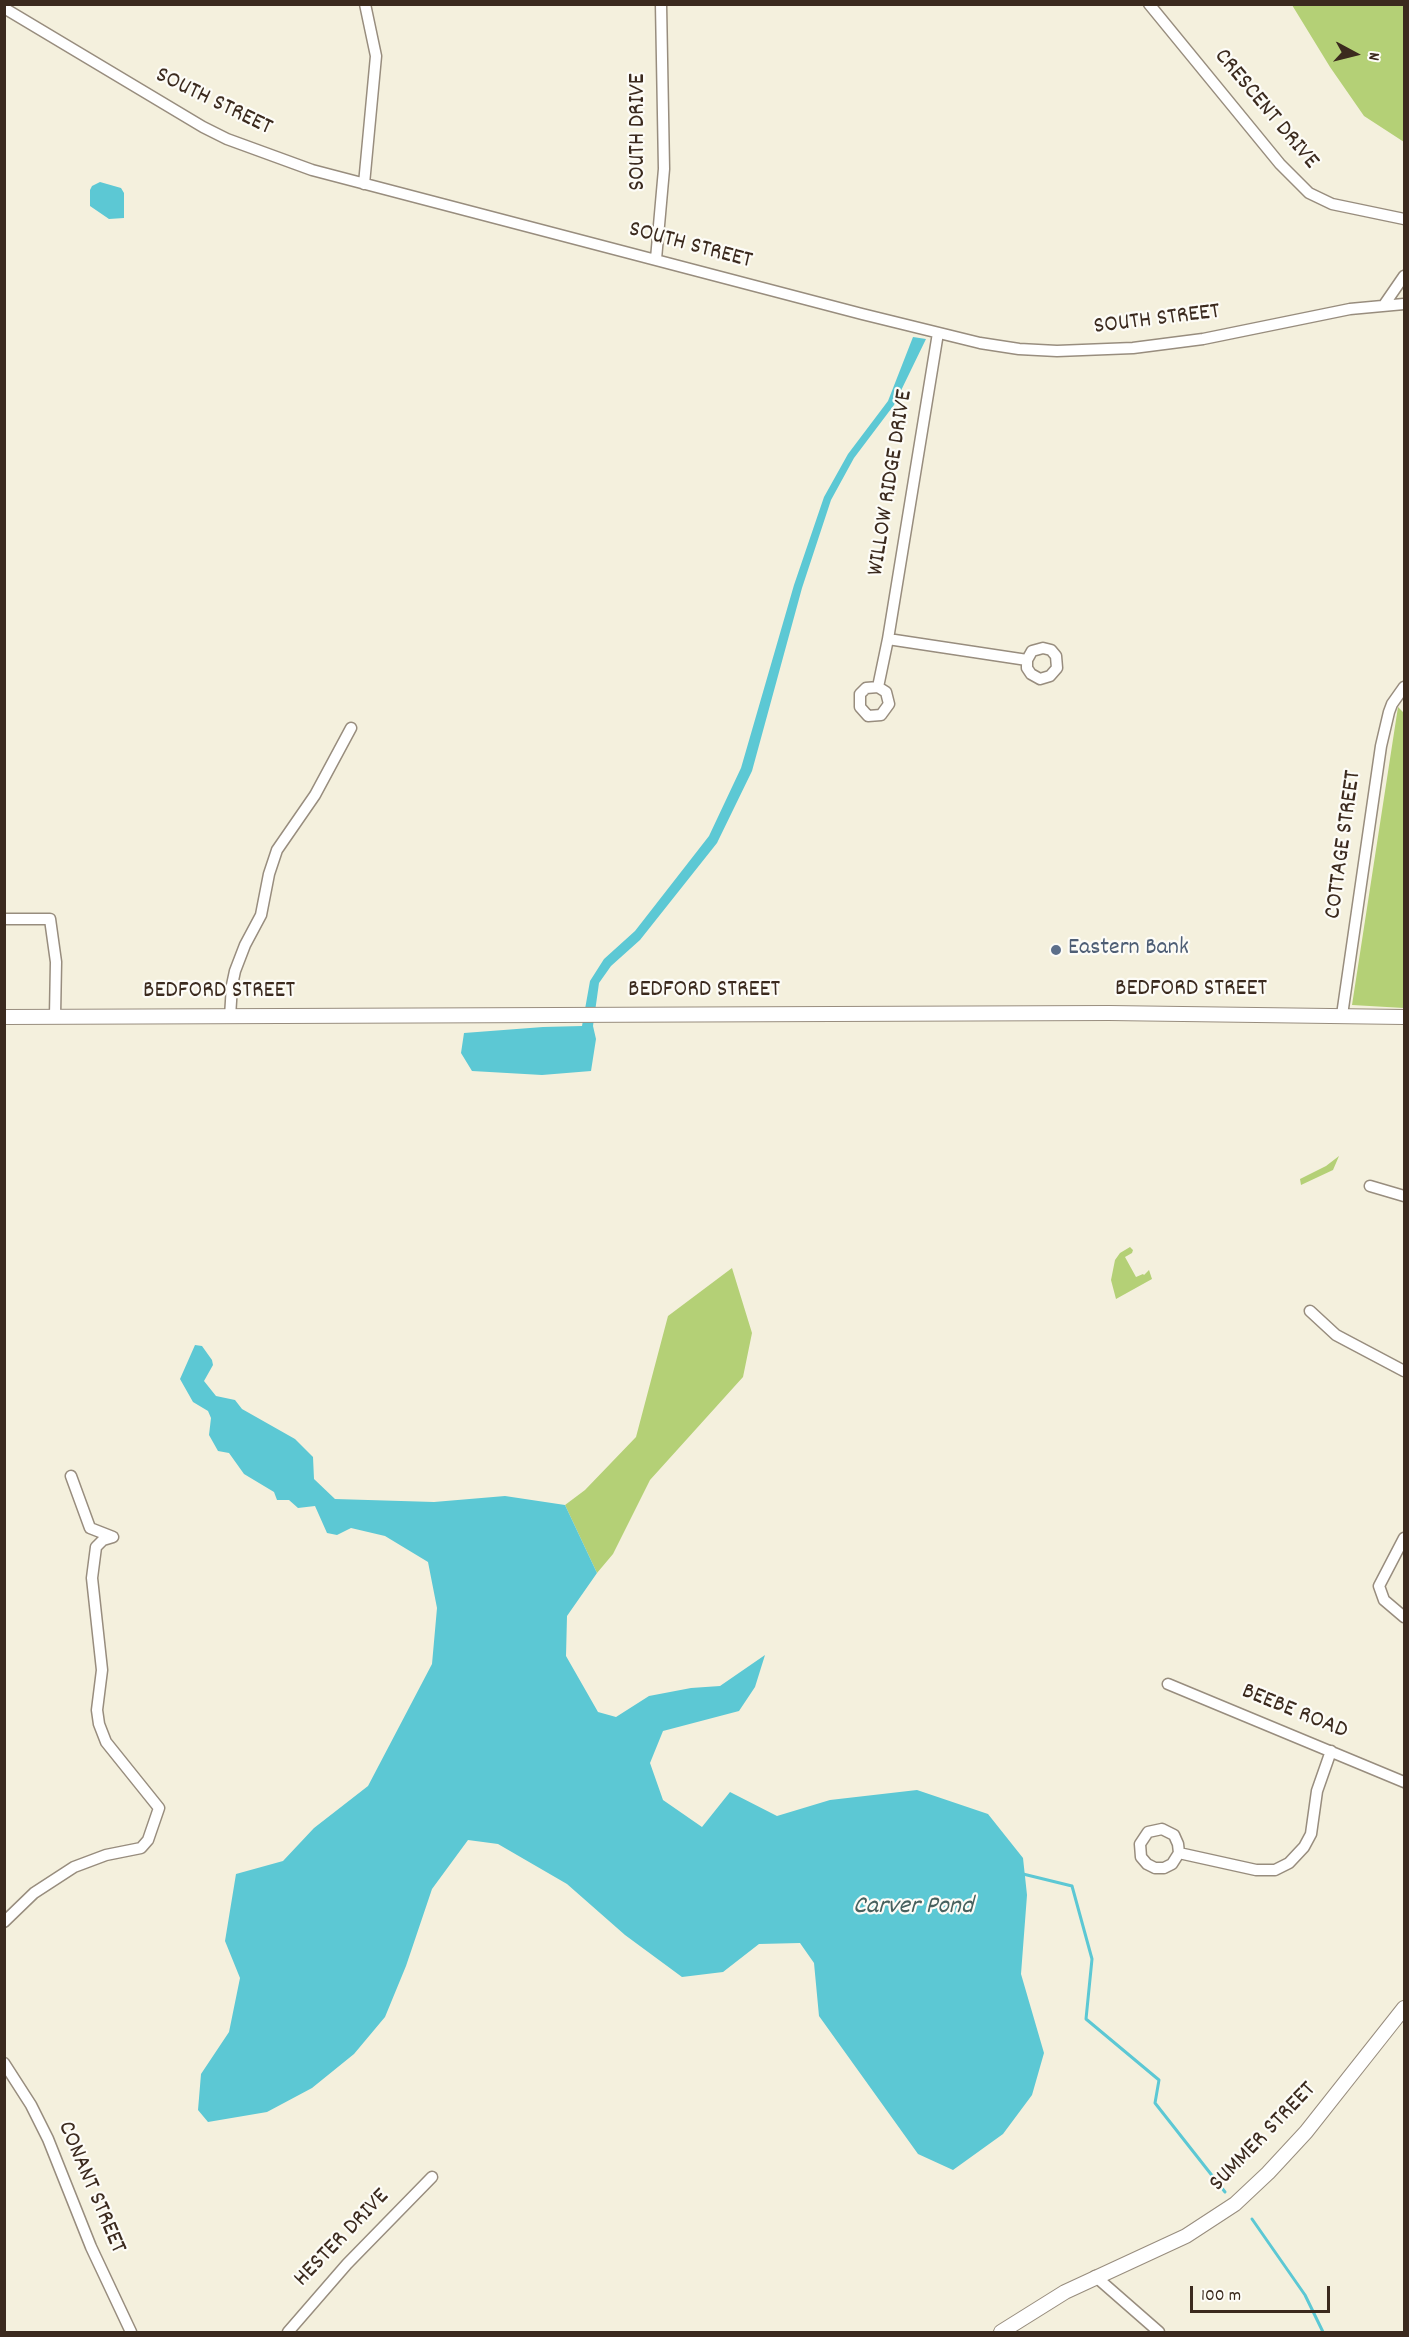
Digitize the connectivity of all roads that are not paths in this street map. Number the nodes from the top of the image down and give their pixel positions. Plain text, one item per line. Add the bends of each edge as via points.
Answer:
1 (365, 4) edge
2 (661, 4) edge
3 (1149, 4) edge
4 (4, 8) edge
5 (364, 184) junction
6 (1404, 219) edge
7 (656, 259) junction
8 (1404, 276) edge
9 (1404, 304) edge
10 (1384, 305) junction
11 (938, 333) junction
12 (888, 639) junction
13 (1027, 660) dead end
14 (878, 687) dead end
15 (1404, 687) edge
16 (351, 729) dead end
17 (4, 919) edge
18 (1342, 1015) junction
19 (55, 1016) junction
20 (4, 1017) edge
21 (230, 1017) junction
22 (1404, 1017) edge
23 (1370, 1186) dead end
24 (1404, 1196) edge
25 (1310, 1311) dead end
26 (1404, 1371) edge
27 (71, 1476) dead end
28 (1404, 1538) edge
29 (1404, 1617) edge
30 (1168, 1684) dead end
31 (1331, 1751) junction
32 (1404, 1782) edge
33 (1179, 1853) dead end
34 (4, 1922) edge
35 (1404, 2008) edge
36 (4, 2063) edge
37 (432, 2177) dead end
38 (1095, 2276) junction
39 (130, 2332) edge
40 (288, 2332) edge
41 (1001, 2332) edge
42 (1159, 2332) edge

1 - 5 street via 376,56
2 - 7 street, SOUTH DRIVE via 664,169
3 - 6 street, CRESCENT DRIVE via 1280,164 1309,193 1332,204
4 - 5 street, SOUTH STREET via 216,134 312,171
5 - 7 street, SOUTH STREET
7 - 11 street, SOUTH STREET
8 - 10 street
9 - 10 street, SOUTH STREET
10 - 11 street, SOUTH STREET via 1181,342 1113,350 1019,349
11 - 12 street, WILLOW RIDGE DRIVE
12 - 13 street
12 - 14 street, WILLOW RIDGE DRIVE
15 - 18 street, COTTAGE STREET via 1392,704 1381,746
16 - 21 street via 315,795 277,850 261,915 235,971
17 - 19 street via 50,919 57,974
18 - 21 main road, BEDFORD STREET
18 - 22 main road, BEDFORD STREET
19 - 20 main road, BEDFORD STREET
19 - 21 main road, BEDFORD STREET
23 - 24 street
25 - 26 street via 1336,1335
27 - 34 street via 90,1528 113,1536 96,1547 92,1578 102,1670 99,1724 106,1742 159,1808 148,1840 141,1848 74,1867 34,1893
28 - 29 street via 1380,1581 1379,1591
30 - 31 street, BEEBE ROAD
31 - 32 street, BEEBE ROAD
31 - 33 street via 1317,1791 1311,1834 1289,1863 1275,1870 1256,1870
35 - 38 main road, SUMMER STREET via 1306,2132 1236,2204 1186,2236
36 - 39 street, CONANT STREET via 48,2139
37 - 40 street, HESTER DRIVE via 340,2271
38 - 41 main road, SUMMER STREET
38 - 42 street

